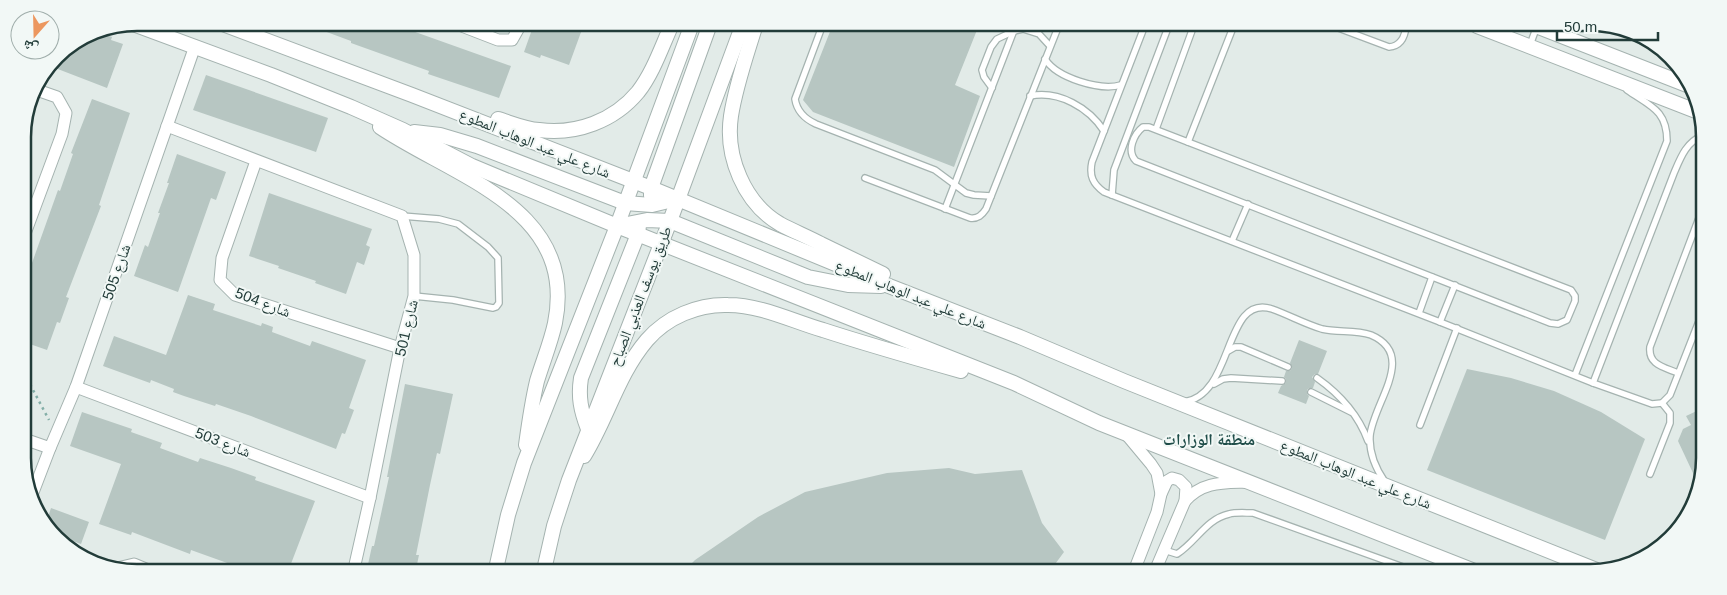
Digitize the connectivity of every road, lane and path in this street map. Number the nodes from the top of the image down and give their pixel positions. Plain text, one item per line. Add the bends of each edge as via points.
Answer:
1 (153, 31) edge
2 (242, 31) edge
3 (475, 31) edge
4 (517, 31) edge
5 (669, 31) edge
6 (689, 31) edge
7 (708, 31) edge
8 (740, 31) edge
9 (754, 31) edge
10 (820, 31) edge
11 (1010, 31) edge
12 (1014, 31) edge
13 (1033, 31) edge
14 (1056, 31) edge
15 (1143, 31) edge
16 (1167, 31) edge
17 (1192, 31) edge
18 (1232, 31) edge
19 (1346, 31) edge
20 (1404, 31) edge
21 (1489, 31) edge
22 (1535, 31) edge
23 (1550, 31) edge
24 (195, 46) junction
25 (1050, 46) junction
26 (1529, 48) junction
27 (1045, 58) junction
28 (1607, 76) junction
29 (1679, 81) edge
30 (1121, 86) junction
31 (992, 88) junction
32 (42, 92) edge
33 (412, 94) junction
34 (1030, 96) junction
35 (351, 107) junction
36 (1691, 108) edge
37 (167, 126) junction
38 (403, 130) junction
39 (1156, 130) junction
40 (1104, 131) junction
41 (1696, 139) edge
42 (1188, 142) junction
43 (256, 161) junction
44 (865, 178) dead end
45 (633, 182) junction
46 (955, 184) junction
47 (651, 188) junction
48 (1112, 195) junction
49 (991, 196) junction
50 (677, 199) junction
51 (639, 204) junction
52 (1248, 204) junction
53 (945, 209) junction
54 (402, 216) junction
55 (31, 217) edge
56 (655, 219) junction
57 (670, 220) junction
58 (617, 226) junction
59 (1696, 226) edge
60 (639, 227) junction
61 (1232, 241) junction
62 (660, 243) junction
63 (1432, 277) junction
64 (1454, 285) junction
65 (889, 286) junction
66 (414, 296) junction
67 (1419, 313) junction
68 (1440, 322) junction
69 (1457, 328) junction
70 (1696, 328) edge
71 (1020, 337) junction
72 (400, 348) junction
73 (1227, 352) junction
74 (1288, 367) dead end
75 (1678, 373) junction
76 (1575, 375) junction
77 (1317, 378) dead end
78 (1282, 381) dead end
79 (1014, 383) junction
80 (1593, 383) junction
81 (31, 386) edge
82 (1211, 386) junction
83 (76, 387) junction
84 (1311, 392) dead end
85 (1178, 402) junction
86 (1662, 402) junction
87 (1355, 414) junction
88 (1420, 425) dead end
89 (588, 429) junction
90 (56, 433) junction
91 (1125, 433) junction
92 (31, 441) edge
93 (1370, 446) junction
94 (50, 448) junction
95 (524, 464) junction
96 (1650, 474) dead end
97 (568, 480) junction
98 (1248, 482) junction
99 (35, 486) edge
100 (1387, 486) junction
101 (1161, 494) junction
102 (370, 498) junction
103 (1185, 500) junction
104 (1164, 550) junction
105 (355, 564) edge
106 (497, 564) edge
107 (545, 564) edge
108 (1137, 564) edge
109 (1158, 564) edge
110 (1395, 564) edge
111 (1457, 564) edge
112 (1582, 564) edge

1 - 24 street
2 - 33 street, شارع علي عبد الوهاب المطوع
3 - 4 street via 498,40 512,40
5 - 33 street via 638,92 622,108 582,128 560,132 538,130
6 - 45 street
7 - 47 street
8 - 50 street, طريق يوسف العذبي الصباح
9 - 71 street via 735,94 730,139 733,160 751,197 780,223 925,295
10 - 46 lane via 796,94 799,112 810,122 935,170
11 - 31 lane via 993,43 982,67
12 - 31 lane
13 - 25 lane
14 - 25 lane
15 - 30 lane
16 - 48 lane via 1114,170
17 - 39 lane
18 - 42 lane
19 - 20 lane via 1389,47 1399,44
21 - 26 street
22 - 26 lane
23 - 29 street
24 - 35 street
24 - 37 street, شارع 505
25 - 27 lane
26 - 28 street
27 - 30 lane via 1055,69 1092,85
27 - 34 lane
28 - 36 street
28 - 76 lane via 1660,113 1666,126 1667,141
30 - 40 lane
31 - 46 lane
32 - 55 street via 57,97 66,113 62,134
33 - 45 street, شارع علي عبد الوهاب المطوع
34 - 40 lane via 1054,96 1080,106
34 - 49 lane
35 - 38 street
35 - 95 street via 403,142 486,187 511,205 532,225 548,250 556,275 558,298 537,382
37 - 43 street
37 - 83 street, شارع 505
38 - 51 street via 440,135 476,146
38 - 58 street via 472,166
39 - 42 lane
39 - 52 lane via 1144,127 1138,131 1131,149 1136,161
40 - 48 lane via 1090,171 1097,187
41 - 80 lane via 1684,150
42 - 64 lane via 1571,290 1575,301 1567,320 1550,323
43 - 54 street
43 - 72 street, شارع 504 via 222,258 220,280 234,294
44 - 53 lane
45 - 47 street, شارع علي عبد الوهاب المطوع
45 - 51 street
46 - 49 lane via 974,196
46 - 53 lane
47 - 50 street, شارع علي عبد الوهاب المطوع
47 - 51 street
48 - 61 lane
49 - 53 lane via 982,215 975,219
50 - 51 street
50 - 57 street, طريق يوسف العذبي الصباح
50 - 65 street, شارع علي عبد الوهاب المطوع
51 - 56 street
51 - 58 street
51 - 60 street
52 - 61 lane
52 - 63 lane
54 - 66 street, شارع 501 via 414,255
54 - 66 lane via 458,224 498,258 499,303 496,307
56 - 57 street
56 - 60 street
56 - 62 street
57 - 62 street, طريق يوسف العذبي الصباح
57 - 65 street via 808,277 848,284
58 - 60 street
58 - 95 street
59 - 75 lane via 1649,353 1656,364
60 - 62 street
60 - 89 street via 581,378 581,412
61 - 67 lane
62 - 79 street
62 - 89 street, طريق يوسف العذبي الصباح
63 - 64 lane
63 - 67 lane
64 - 68 lane
65 - 71 street, شارع علي عبد الوهاب المطوع
66 - 72 street, شارع 501
67 - 68 lane
68 - 69 lane
69 - 76 lane
69 - 88 lane
70 - 75 lane
71 - 85 street, شارع علي عبد الوهاب المطوع
72 - 102 street, شارع 501
73 - 74 lane via 1236,346 1241,347
73 - 82 lane
73 - 93 lane via 1242,318 1259,308 1273,309 1320,328 1362,332 1380,340 1391,354 1393,370 1372,424
75 - 86 lane via 1670,395
76 - 80 lane
77 - 87 lane
78 - 82 lane via 1230,378
79 - 91 street
79 - 97 street via 985,378 748,307 705,307 684,313 665,324 648,340 620,382 595,438
80 - 86 lane via 1652,404
81 - 90 path
82 - 85 lane via 1196,398
83 - 90 street, شارع 505
83 - 102 street, شارع 503
84 - 87 lane
85 - 100 street, شارع علي عبد الوهاب المطوع
86 - 96 lane via 1670,413 1670,423
87 - 93 lane
89 - 97 street, طريق يوسف العذبي الصباح
90 - 94 street, شارع 505
91 - 98 street
91 - 101 street via 1154,468
92 - 94 street
93 - 100 lane via 1376,467
94 - 99 street, شارع 505
95 - 106 street
97 - 107 street, طريق يوسف العذبي الصباح
98 - 103 street via 1210,485
98 - 111 street
100 - 112 street, شارع علي عبد الوهاب المطوع
101 - 103 street via 1172,478 1186,487
101 - 108 street
102 - 105 street, شارع 501
103 - 104 street
104 - 109 street
104 - 110 lane via 1177,554 1209,523 1229,514 1253,513

